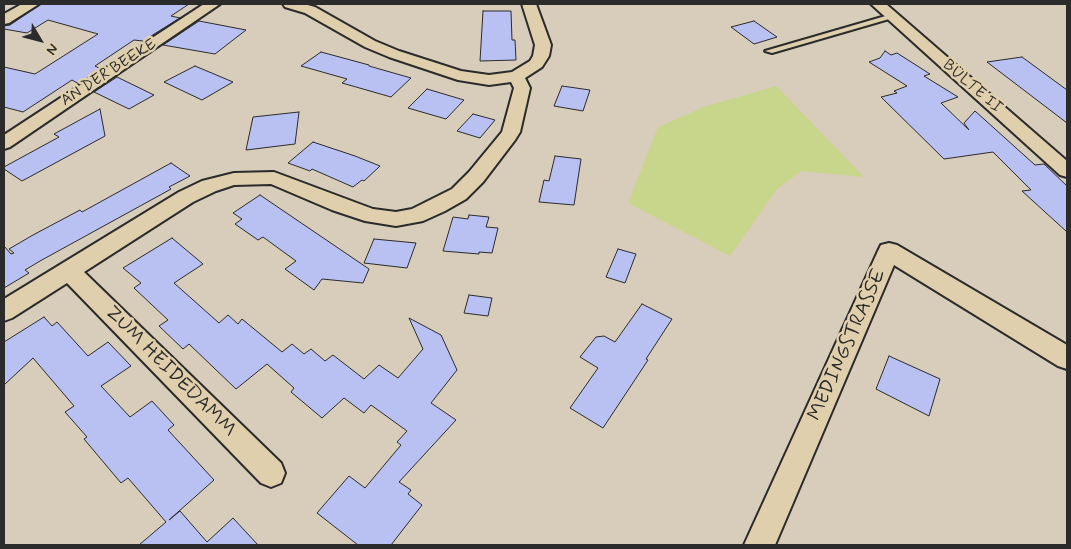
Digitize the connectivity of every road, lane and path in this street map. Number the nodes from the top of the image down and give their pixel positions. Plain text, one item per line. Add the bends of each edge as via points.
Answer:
1 (32, 4) edge
2 (213, 4) edge
3 (290, 4) edge
4 (330, 4) edge
5 (529, 4) edge
6 (878, 4) edge
7 (310, 10) junction
8 (892, 17) junction
9 (4, 20) edge
10 (769, 51) dead end
11 (516, 76) junction
12 (4, 143) edge
13 (1067, 171) edge
14 (69, 271) junction
15 (4, 311) edge
16 (1067, 358) edge
17 (271, 473) dead end
18 (759, 545) edge

1 - 9 street
2 - 12 street, AN DER BEEKE
3 - 7 street
4 - 7 street
5 - 11 street via 543,45 536,64
6 - 8 street, BÜLTE II
7 - 11 street via 370,44 449,72 489,80
8 - 10 lane
8 - 13 street, BÜLTE II
11 - 14 street via 522,88 506,140 459,194 423,213 396,219 372,216 274,178 234,179 186,197
14 - 15 street
14 - 17 street, ZUM HEIDEDAMM
16 - 18 street, MEDINGSTRASSE via 890,251

